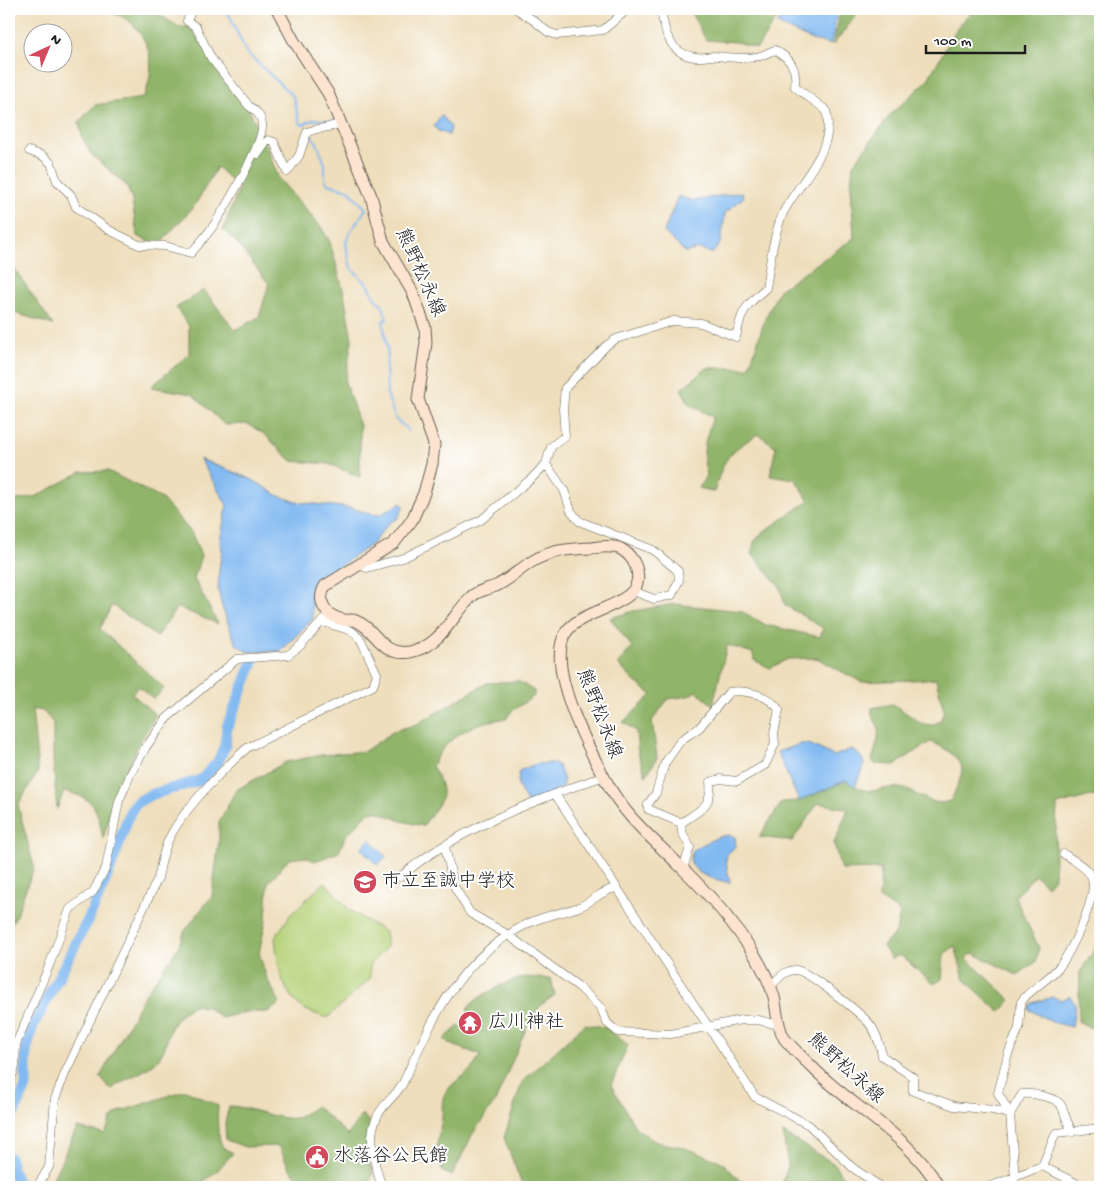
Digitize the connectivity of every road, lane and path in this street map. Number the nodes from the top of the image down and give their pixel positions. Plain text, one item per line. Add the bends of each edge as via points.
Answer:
1 (192, 9) edge
2 (277, 9) edge
3 (516, 9) edge
4 (628, 9) edge
5 (661, 9) edge
6 (340, 123) junction
7 (29, 151) dead end
8 (252, 157) junction
9 (546, 464) junction
10 (632, 550) junction
11 (358, 565) junction
12 (633, 591) junction
13 (325, 617) junction
14 (604, 776) junction
15 (555, 794) junction
16 (681, 823) junction
17 (445, 847) junction
18 (1064, 854) dead end
19 (683, 869) junction
20 (400, 876) dead end
21 (616, 888) junction
22 (508, 935) junction
23 (770, 986) junction
24 (779, 1025) junction
25 (711, 1027) junction
26 (9, 1085) edge
27 (1010, 1114) junction
28 (1100, 1128) edge
29 (1073, 1132) junction
30 (1042, 1166) junction
31 (1015, 1178) junction
32 (1100, 1184) edge
33 (36, 1187) edge
34 (382, 1187) edge
35 (881, 1187) edge
36 (939, 1187) edge
37 (989, 1187) edge

1 - 8 street via 187,20 196,27 211,58 249,106 258,112 263,125
2 - 6 main road, 熊野松永線 via 328,93
3 - 4 street via 557,35 603,30
5 - 9 street via 669,42 678,52 690,56 743,58 761,56 774,50 786,56 794,65 795,87 826,110 828,128 815,164 783,214 766,288 742,312 736,337 701,323 673,321 607,345 565,388 565,436 551,447
6 - 8 street via 307,132 299,156 287,172 274,142 268,140
6 - 11 main road, 熊野松永線 via 371,196 383,241 413,293 425,327 426,343 418,399 434,444 424,493 405,532 382,552
7 - 8 street via 51,163 57,181 71,195 76,207 109,230 139,245 165,246 191,254 217,221
9 - 10 street via 564,490 578,521
9 - 11 street via 481,520 396,560 367,568
10 - 12 main road via 637,572
10 - 12 street via 653,550 678,571 679,580 672,595 654,599
10 - 13 main road via 613,546 551,552 472,597 449,626 424,648 414,652 399,654 374,638 358,622
11 - 13 main road, 熊野松永線 via 325,586 321,601
12 - 14 main road, 熊野松永線 via 619,603 575,622 565,633 560,647 561,669 568,695
13 - 26 street via 288,655 237,659 167,718 146,747 120,801 106,868 93,892 70,909 50,966 16,1044 15,1067
13 - 33 street via 352,631 361,640 377,674 373,686 247,748 177,825 164,853 158,878 55,1099 49,1167
14 - 15 street
14 - 19 main road, 熊野松永線 via 629,817
15 - 17 street via 482,825
15 - 21 street
16 - 16 street via 707,804 712,794 710,782 720,779 737,782 765,765 775,744 778,710 775,703 751,692 729,692 699,728 681,740 665,763 656,793 648,804 648,809
16 - 19 street via 690,847
17 - 20 street
17 - 22 street via 452,881 470,913
18 - 27 street via 1091,877 1094,885 1092,896 1062,963 1022,1002 1019,1028 998,1093
19 - 23 main road, 熊野松永線 via 753,952
21 - 22 street via 580,906 529,923
21 - 25 street
22 - 25 street via 579,987 601,1008 607,1023 618,1032 671,1034
22 - 34 street via 472,963 451,988 404,1083 377,1116 372,1132 372,1151
23 - 24 main road, 熊野松永線
23 - 27 street via 789,971 810,975 868,1022 880,1043 882,1056 913,1077 913,1090 954,1106
24 - 25 street via 741,1020
24 - 36 main road, 熊野松永線 via 784,1038 811,1067 920,1159
25 - 35 street via 755,1097 809,1125 853,1168
27 - 29 street via 1022,1094 1056,1101 1061,1104
27 - 31 street
28 - 29 street
29 - 30 street via 1054,1135
30 - 31 street
30 - 32 street via 1080,1185
31 - 37 street

